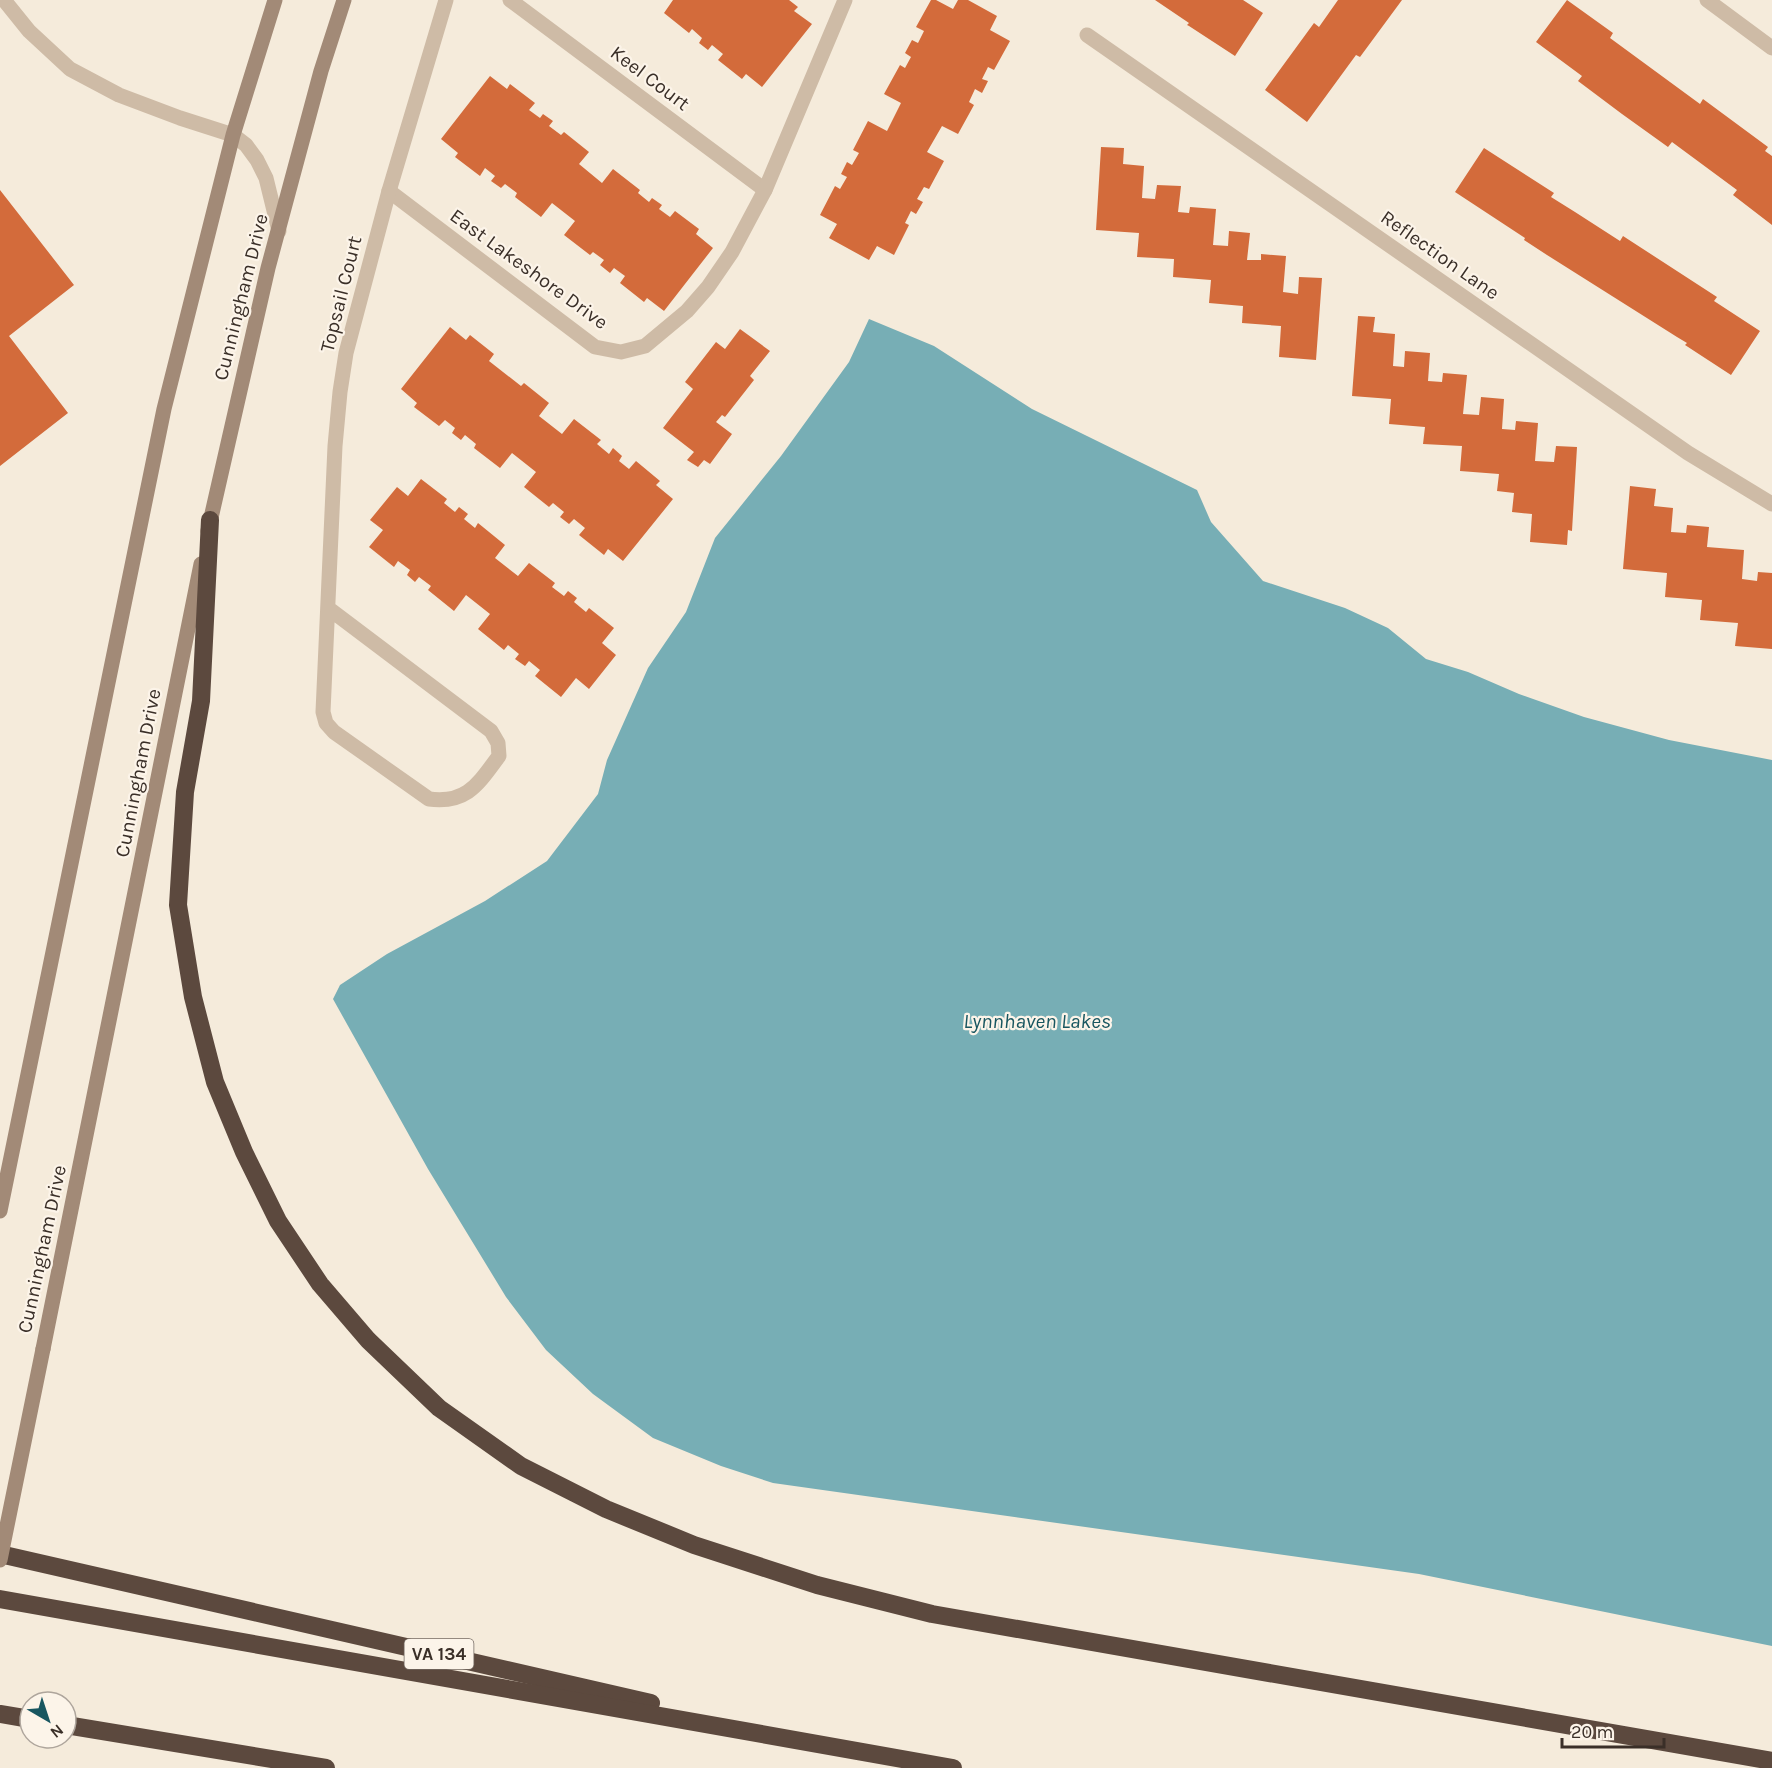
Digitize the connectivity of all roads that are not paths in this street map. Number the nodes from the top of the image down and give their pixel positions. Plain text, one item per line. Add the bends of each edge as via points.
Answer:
1 (4, 0) edge
2 (276, 0) edge
3 (344, 0) edge
4 (446, 0) edge
5 (510, 0) edge
6 (845, 0) edge
7 (1707, 0) edge
8 (1087, 35) dead end
9 (1772, 48) edge
10 (233, 135) junction
11 (765, 190) junction
12 (389, 191) junction
13 (279, 231) junction
14 (1772, 504) edge
15 (210, 520) junction
16 (328, 608) junction
17 (0, 1211) edge
18 (0, 1554) edge
19 (0, 1560) edge
20 (0, 1599) edge
21 (0, 1714) edge
22 (18, 1717) edge
23 (78, 1727) edge
24 (878, 1754) junction
25 (1772, 1761) edge
26 (326, 1768) edge
27 (953, 1768) edge

1 - 10 street via 29,31 70,69 119,95
2 - 10 main road
3 - 13 main road, Cunningham Drive
4 - 12 street, Topsail Court
5 - 11 street, Keel Court
6 - 11 street, East Lakeshore Drive
7 - 9 street
8 - 14 street, Reflection Lane via 1689,453
10 - 13 street via 246,145 266,178
10 - 17 main road via 164,409
11 - 12 street, East Lakeshore Drive via 732,252 687,311 645,346 621,351 596,347
12 - 16 street, Topsail Court via 346,353 340,392
13 - 15 main road, Cunningham Drive
15 - 19 main road, Cunningham Drive, bridge
15 - 25 highway via 201,700 184,792 178,905 193,998 215,1082 278,1221 320,1284 368,1340 439,1408 520,1466 606,1509 694,1545 817,1585 932,1614
16 - 16 street, Topsail Court via 323,712 326,723 429,799 460,797 475,788 499,756 498,742 491,731
18 - 24 highway, VA 134
20 - 24 highway
21 - 22 highway
23 - 26 highway
24 - 27 highway

